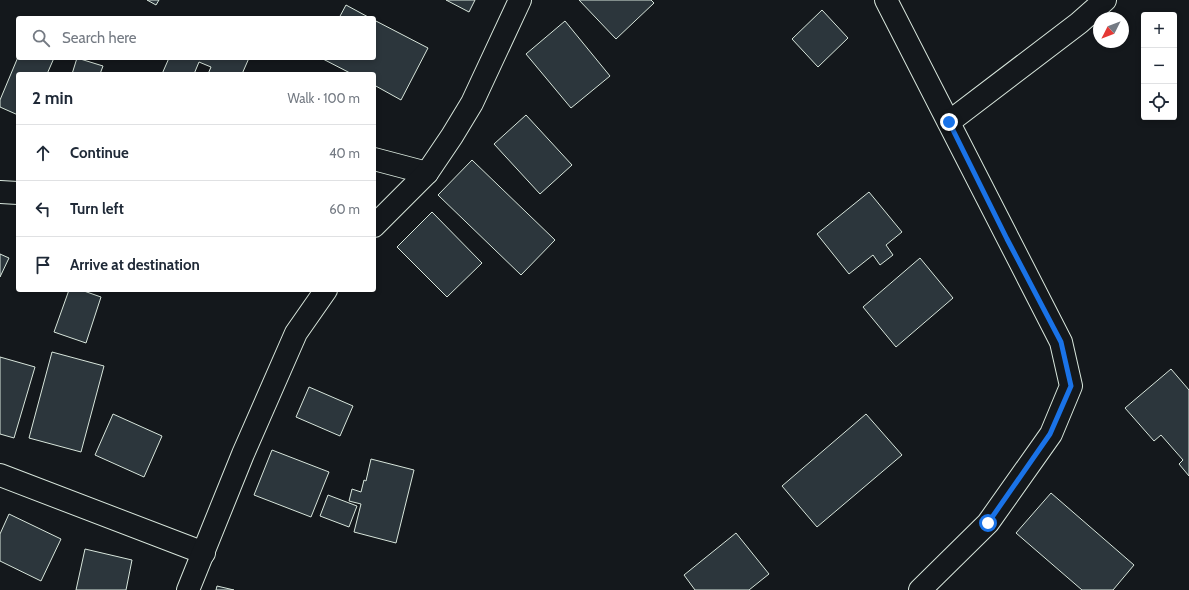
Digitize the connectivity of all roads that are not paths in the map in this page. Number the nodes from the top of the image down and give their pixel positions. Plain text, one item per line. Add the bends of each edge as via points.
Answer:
1 (520, 0) edge
2 (886, 0) edge
3 (1105, 0) edge
4 (949, 122) junction
5 (376, 160) edge
6 (427, 173) junction
7 (0, 192) edge
8 (16, 193) edge
9 (376, 224) edge
10 (325, 292) edge
11 (0, 475) edge
12 (204, 553) junction
13 (188, 590) edge
14 (920, 590) edge

1 - 6 street via 472,103
2 - 4 street
3 - 4 street via 1079,23
4 - 14 street via 1061,342 1071,386 1050,434 988,523
5 - 6 street
6 - 9 street
7 - 8 street
10 - 12 street via 296,333 243,454
11 - 12 street
12 - 13 street

